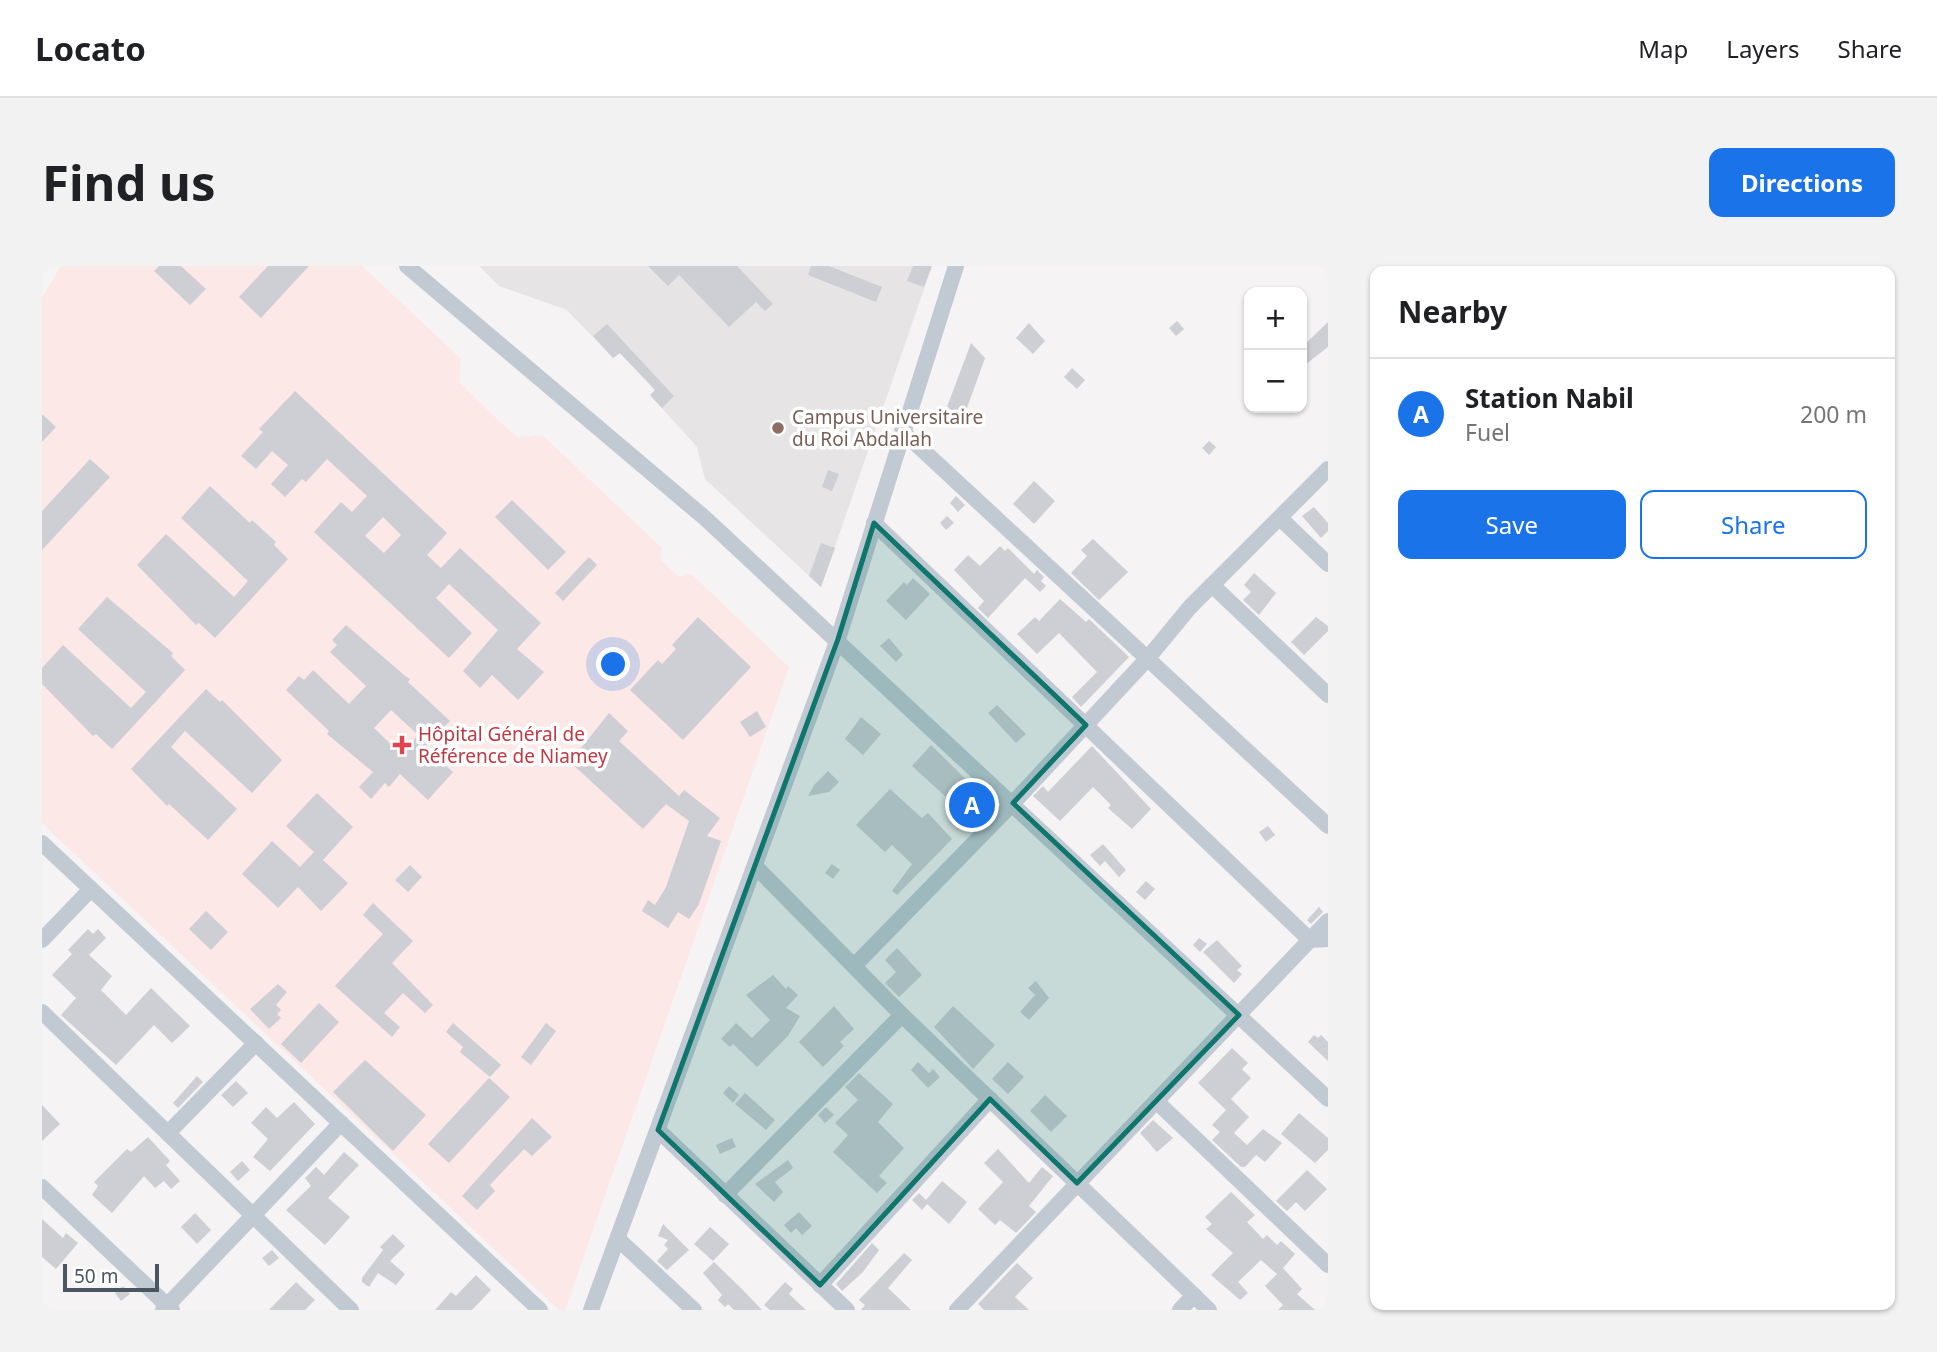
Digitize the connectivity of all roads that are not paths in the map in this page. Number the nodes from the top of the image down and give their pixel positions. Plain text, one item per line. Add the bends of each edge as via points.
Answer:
1 (407, 266) edge
2 (957, 266) edge
3 (902, 431) junction
4 (1328, 469) edge
5 (1280, 517) junction
6 (874, 523) junction
7 (1328, 564) edge
8 (1212, 585) junction
9 (838, 639) junction
10 (1148, 658) junction
11 (1328, 695) edge
12 (1086, 725) junction
13 (1013, 803) junction
14 (1328, 826) edge
15 (42, 843) edge
16 (755, 866) junction
17 (91, 889) junction
18 (1328, 921) edge
19 (1328, 939) edge
20 (42, 940) edge
21 (1310, 940) junction
22 (854, 966) junction
23 (42, 1012) edge
24 (902, 1015) junction
25 (1239, 1015) junction
26 (256, 1043) junction
27 (990, 1099) junction
28 (1328, 1099) edge
29 (1156, 1101) junction
30 (341, 1124) junction
31 (658, 1130) junction
32 (168, 1133) junction
33 (1077, 1183) junction
34 (42, 1187) edge
35 (726, 1195) junction
36 (253, 1216) junction
37 (618, 1238) junction
38 (1328, 1265) edge
39 (820, 1285) junction
40 (1194, 1295) junction
41 (167, 1308) edge
42 (351, 1310) edge
43 (540, 1310) edge
44 (592, 1310) edge
45 (694, 1310) edge
46 (847, 1310) edge
47 (957, 1310) edge
48 (1180, 1310) edge
49 (1209, 1310) edge

1 - 9 street via 706,519
2 - 3 street
3 - 6 street
3 - 10 street
4 - 5 street
5 - 7 street
5 - 8 street
6 - 9 street
6 - 12 street
8 - 10 street
8 - 11 street
9 - 13 street
9 - 16 street
10 - 12 street
10 - 14 street
12 - 13 street
12 - 21 street
13 - 22 street
13 - 25 street
15 - 17 street
16 - 22 street
16 - 31 street
17 - 20 street
17 - 26 street
18 - 21 street
19 - 21 street
21 - 25 street
22 - 24 street
23 - 32 street
24 - 27 street
24 - 35 street
25 - 28 street
25 - 29 street
26 - 30 street
26 - 32 street
27 - 33 street
27 - 39 street
29 - 33 street
29 - 38 street
30 - 36 street
30 - 43 street
31 - 35 street
31 - 37 street
32 - 36 street
33 - 40 street
33 - 47 street
34 - 41 street
35 - 39 street
36 - 41 street
36 - 42 street
37 - 44 street
37 - 45 street
39 - 46 street
40 - 48 street
40 - 49 street

